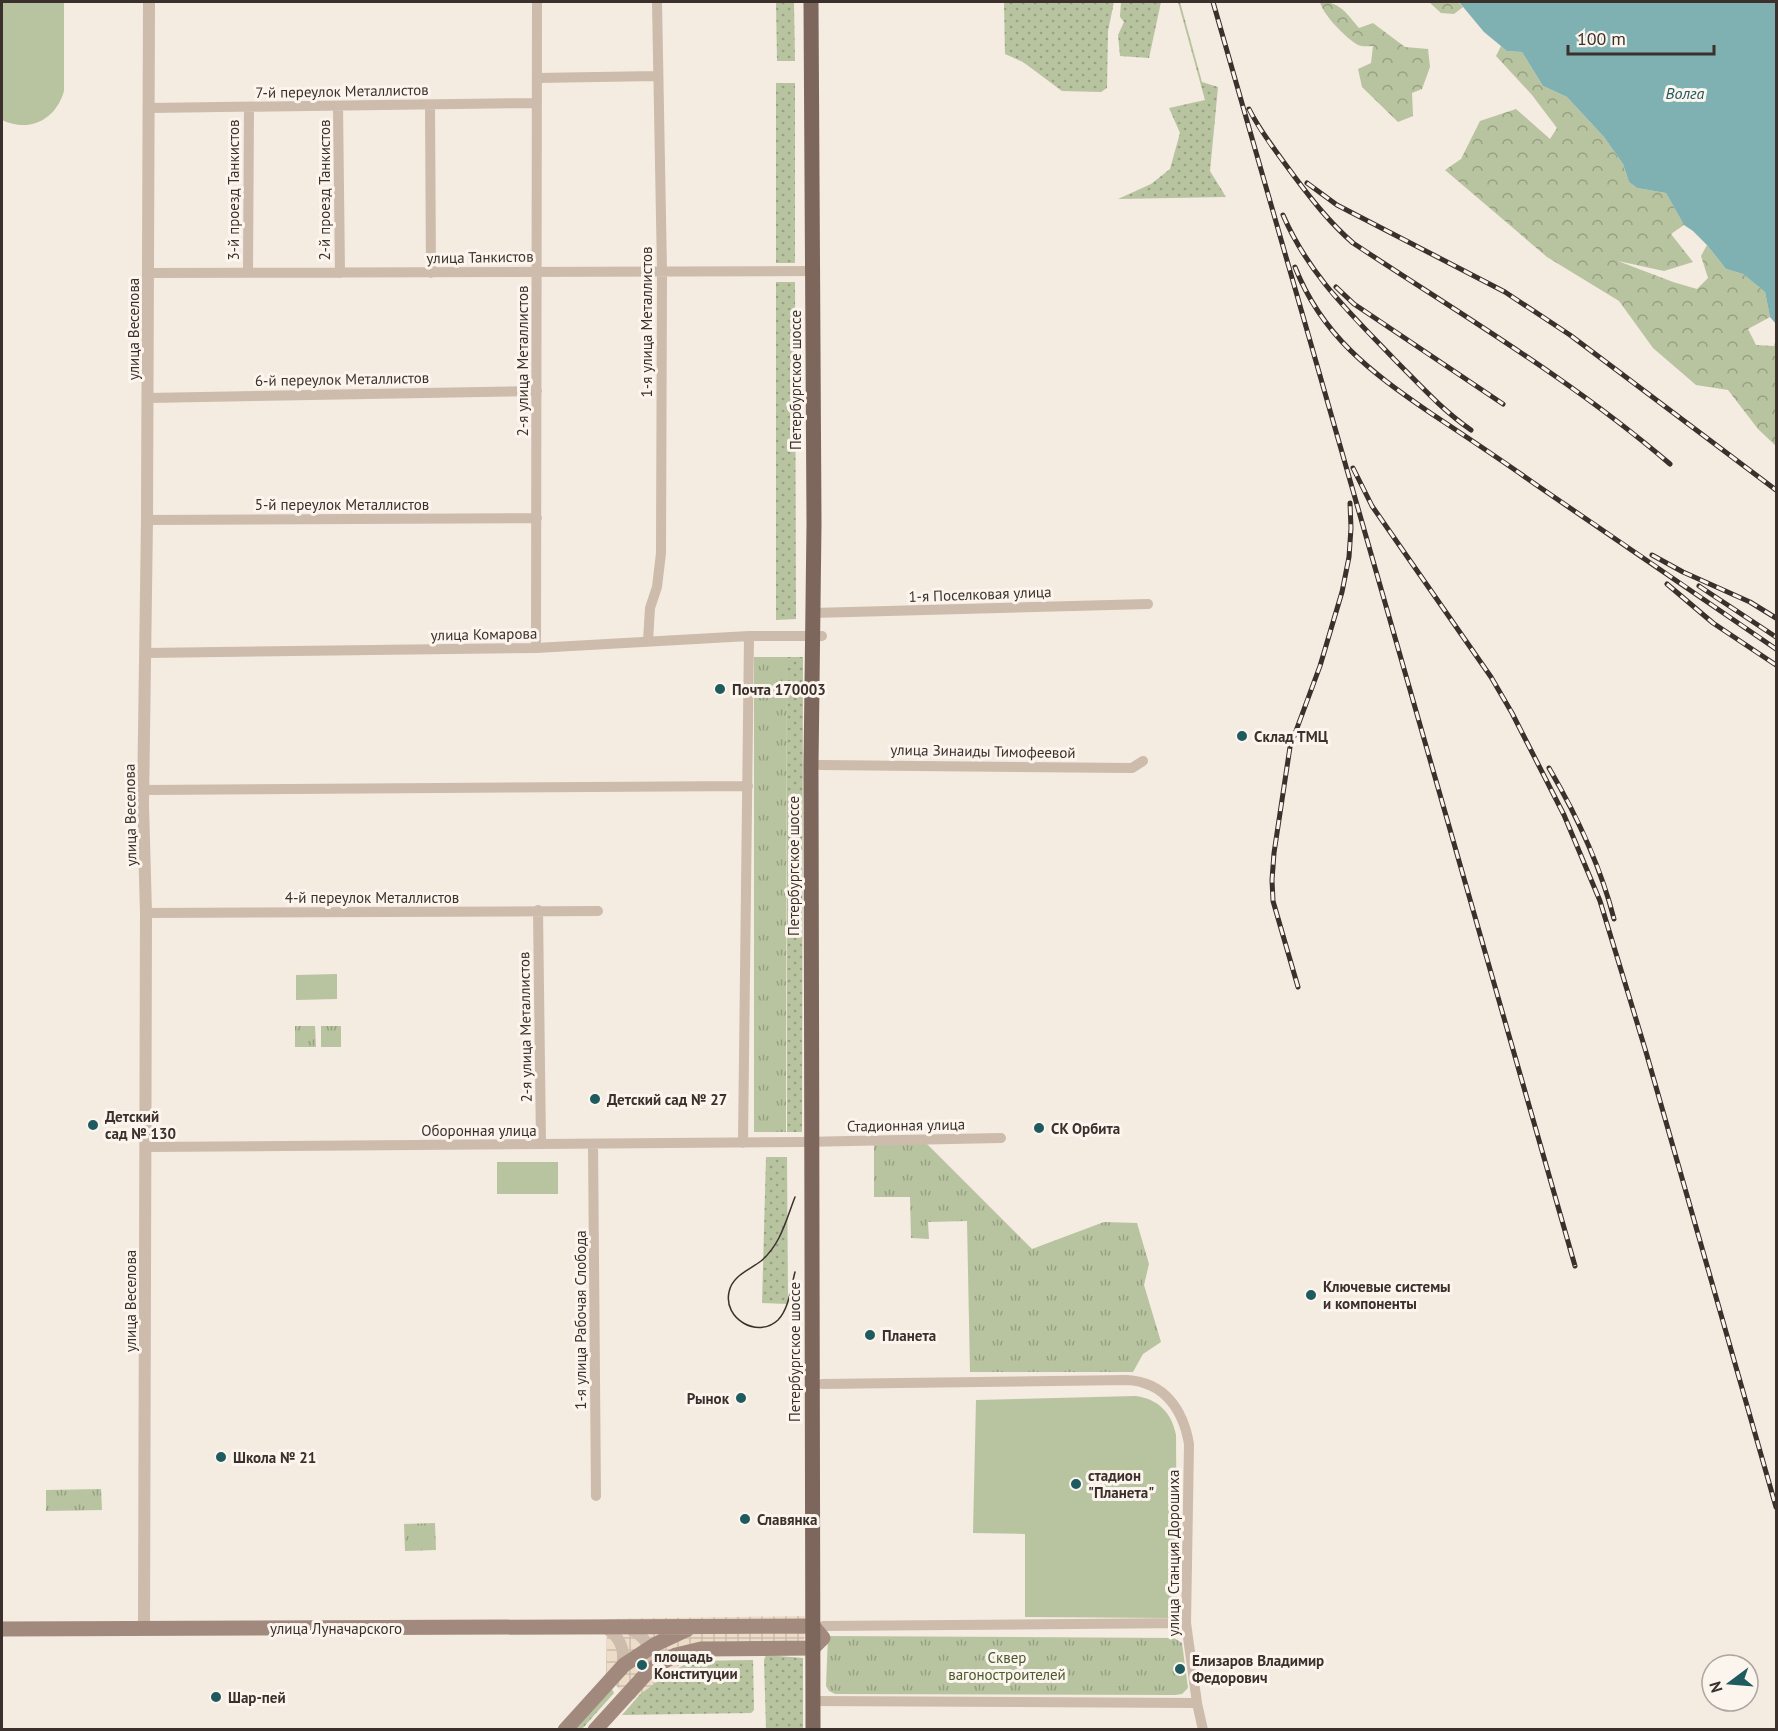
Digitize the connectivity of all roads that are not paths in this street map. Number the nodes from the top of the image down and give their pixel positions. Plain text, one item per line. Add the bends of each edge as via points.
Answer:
1 (148, 2) edge
2 (537, 2) edge
3 (657, 2) edge
4 (812, 2) edge
5 (820, 2) edge
6 (657, 76) junction
7 (537, 78) junction
8 (537, 103) junction
9 (430, 105) junction
10 (338, 106) junction
11 (249, 107) junction
12 (148, 108) junction
13 (662, 271) junction
14 (813, 271) junction
15 (537, 272) junction
16 (148, 273) junction
17 (248, 273) junction
18 (340, 273) junction
19 (431, 273) junction
20 (537, 391) junction
21 (148, 398) junction
22 (537, 518) junction
23 (147, 520) junction
24 (1148, 604) dead end
25 (818, 613) junction
26 (749, 636) junction
27 (817, 636) junction
28 (648, 641) junction
29 (536, 648) junction
30 (146, 653) junction
31 (1143, 761) dead end
32 (815, 765) junction
33 (748, 786) junction
34 (143, 790) junction
35 (538, 910) junction
36 (598, 911) dead end
37 (146, 913) junction
38 (1001, 1138) dead end
39 (817, 1142) junction
40 (743, 1143) junction
41 (541, 1144) junction
42 (593, 1144) junction
43 (146, 1147) junction
44 (817, 1384) junction
45 (596, 1496) dead end
46 (1186, 1623) junction
47 (601, 1626) junction
48 (622, 1626) junction
49 (696, 1626) junction
50 (2, 1629) edge
51 (144, 1629) junction
52 (818, 1634) junction
53 (650, 1648) junction
54 (622, 1667) junction
55 (654, 1668) junction
56 (818, 1701) junction
57 (1197, 1703) junction
58 (565, 1730) edge
59 (595, 1730) edge
60 (813, 1730) edge
61 (823, 1730) edge
62 (1203, 1730) edge

1 - 12 street, улица Веселова
2 - 7 street, 2-я улица Металлистов
3 - 6 street, 1-я улица Металлистов
4 - 14 main road, Петербургское шоссе
5 - 25 main road, Петербургское шоссе via 824,477
6 - 7 street
6 - 13 street, 1-я улица Металлистов
7 - 8 street, 2-я улица Металлистов
8 - 9 street, 7-й переулок Металлистов
8 - 15 street, 2-я улица Металлистов
9 - 10 street, 7-й переулок Металлистов
9 - 19 street
10 - 11 street, 7-й переулок Металлистов
10 - 18 street, 2-й проезд Танкистов
11 - 12 street, 7-й переулок Металлистов
11 - 17 street, 3-й проезд Танкистов
12 - 16 street, улица Веселова
13 - 14 street, улица Танкистов
13 - 15 street, улица Танкистов
13 - 28 street, 1-я улица Металлистов via 661,553
14 - 25 main road, Петербургское шоссе
15 - 19 street, улица Танкистов
15 - 20 street, 2-я улица Металлистов
16 - 17 street, улица Танкистов
16 - 21 street, улица Веселова
17 - 18 street, улица Танкистов
18 - 19 street, улица Танкистов
20 - 21 street, 6-й переулок Металлистов
20 - 22 street, 2-я улица Металлистов
21 - 23 street, улица Веселова
22 - 23 street, 5-й переулок Металлистов
22 - 29 street, 2-я улица Металлистов
23 - 30 street, улица Веселова
24 - 25 street, 1-я Поселковая улица
25 - 27 main road, Петербургское шоссе
26 - 27 street, улица Комарова
26 - 28 street, улица Комарова
26 - 33 street
27 - 32 main road, Петербургское шоссе
28 - 29 street, улица Комарова
29 - 30 street, улица Комарова
30 - 34 street, улица Веселова
31 - 32 street, улица Зинаиды Тимофеевой via 1132,768
32 - 39 main road, Петербургское шоссе
33 - 34 street
33 - 40 street
34 - 37 street, улица Веселова
35 - 36 street, 4-й переулок Металлистов
35 - 37 street, 4-й переулок Металлистов
35 - 41 street, 2-я улица Металлистов
37 - 43 street, улица Веселова
38 - 39 street, Стадионная улица
39 - 40 street, Оборонная улица
39 - 44 main road, Петербургское шоссе
40 - 42 street, Оборонная улица
41 - 42 street, Оборонная улица
41 - 43 street, Оборонная улица
42 - 45 street, 1-я улица Рабочая Слобода
43 - 51 street, улица Веселова
44 - 46 street, улица Станция Дорошиха via 1127,1380 1154,1386 1177,1409 1189,1444
44 - 52 main road, Петербургское шоссе
46 - 52 street
46 - 57 street, улица Станция Дорошиха
47 - 48 main road, улица Луначарского
47 - 51 main road, улица Луначарского
47 - 54 street via 620,1642
48 - 49 main road, улица Луначарского
48 - 53 street via 639,1634
49 - 52 main road, улица Луначарского
49 - 53 main road
50 - 51 main road, улица Луначарского
52 - 55 main road via 691,1650
52 - 56 main road, Петербургское шоссе
53 - 54 main road
53 - 55 street
54 - 58 main road
55 - 59 main road
56 - 57 street
56 - 60 main road, Петербургское шоссе
56 - 61 main road, Петербургское шоссе
57 - 62 street, улица Станция Дорошиха

